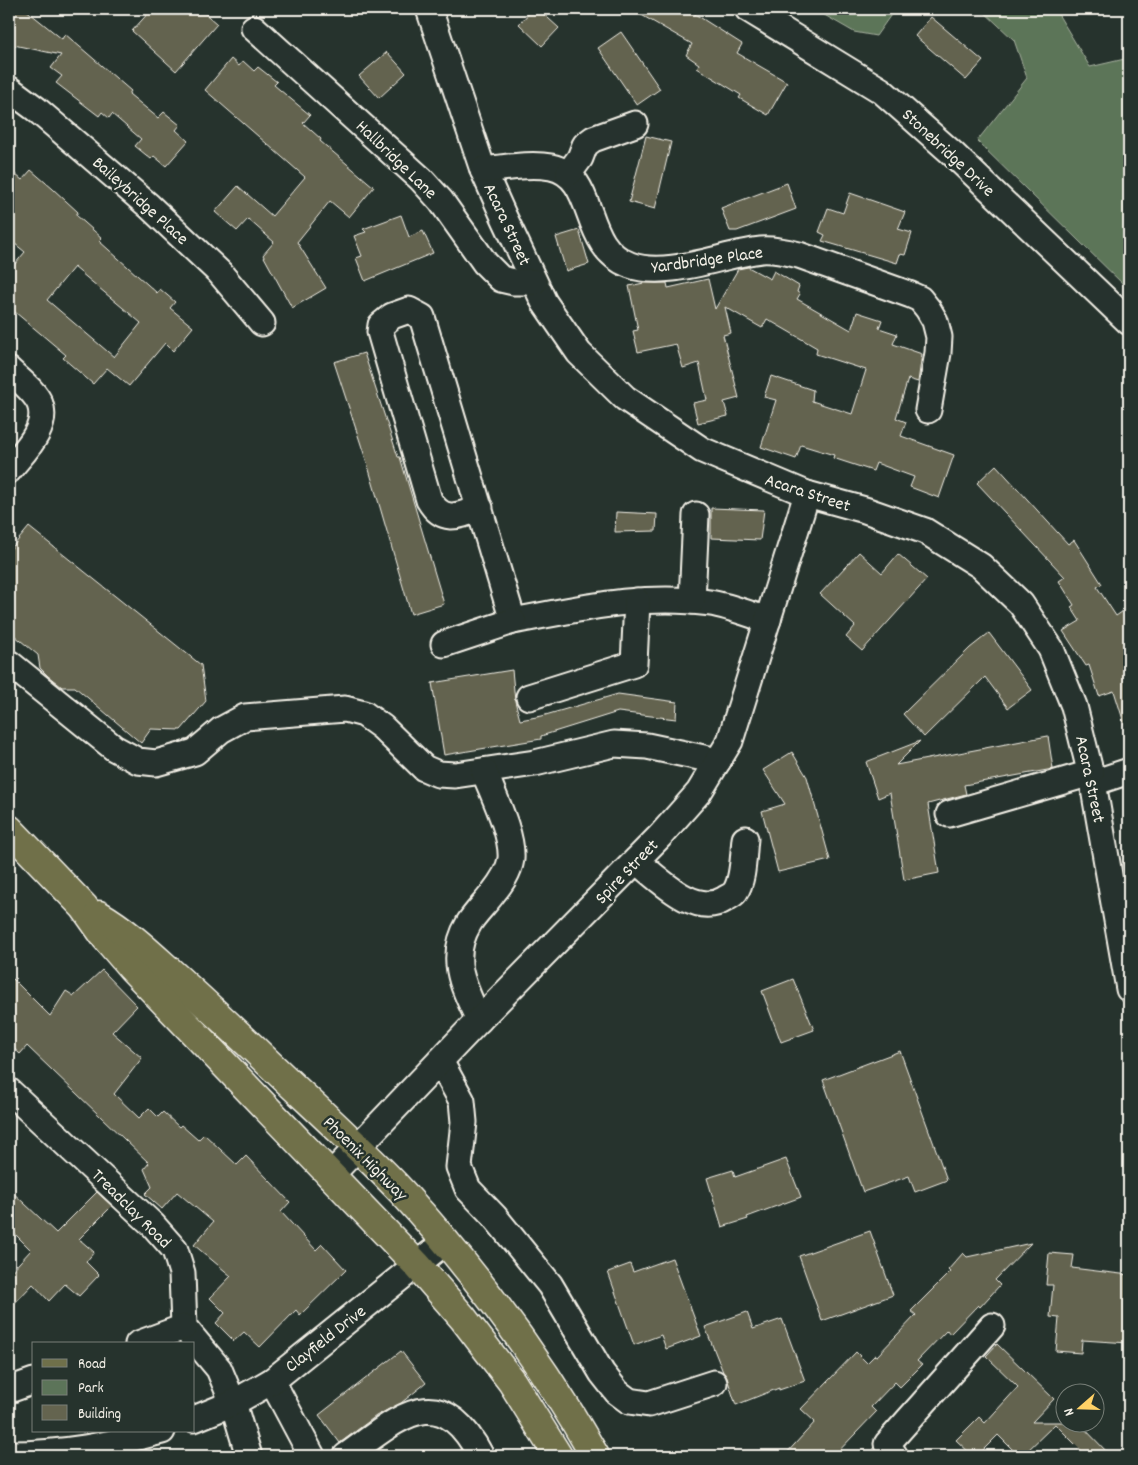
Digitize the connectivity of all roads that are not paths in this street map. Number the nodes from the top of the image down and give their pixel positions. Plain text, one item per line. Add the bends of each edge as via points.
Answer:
1 (429, 9) edge
2 (748, 9) edge
3 (254, 28) dead end
4 (9, 90) edge
5 (636, 124) dead end
6 (483, 170) junction
7 (569, 174) junction
8 (534, 282) junction
9 (1129, 322) edge
10 (262, 323) dead end
11 (9, 370) edge
12 (928, 410) dead end
13 (9, 470) edge
14 (807, 494) junction
15 (480, 508) junction
16 (696, 515) dead end
17 (637, 601) junction
18 (692, 601) junction
19 (768, 620) junction
20 (513, 621) junction
21 (444, 644) dead end
22 (9, 663) edge
23 (530, 697) dead end
24 (718, 761) junction
25 (484, 771) junction
26 (1129, 771) edge
27 (1092, 778) junction
28 (949, 814) dead end
29 (9, 829) edge
30 (745, 839) dead end
31 (636, 862) junction
32 (84, 907) junction
33 (1129, 989) edge
34 (479, 1020) junction
35 (440, 1061) junction
36 (9, 1090) edge
37 (357, 1148) junction
38 (330, 1176) junction
39 (446, 1241) junction
40 (417, 1265) junction
41 (992, 1326) dead end
42 (184, 1327) junction
43 (143, 1342) edge
44 (272, 1381) junction
45 (32, 1382) edge
46 (714, 1383) dead end
47 (9, 1390) edge
48 (233, 1402) junction
49 (195, 1419) edge
50 (158, 1432) edge
51 (9, 1454) edge
52 (249, 1456) edge
53 (312, 1456) edge
54 (346, 1456) edge
55 (481, 1456) edge
56 (558, 1456) edge
57 (595, 1456) edge
58 (895, 1456) edge

1 - 6 street, Acara Street
2 - 9 street, Stonebridge Drive via 882,91 952,153
3 - 8 street, Hallbridge Lane via 421,179 501,279
4 - 10 street, Baileybridge Place via 36,109 149,206 220,273
5 - 7 street via 593,138 585,145
6 - 7 street via 538,165
6 - 8 street, Acara Street
7 - 12 street, Yardbridge Place via 581,189 600,241 614,257 631,266 651,269 763,250 781,251 920,299 935,321 939,337
8 - 14 street, Acara Street via 579,353 625,398 702,450
11 - 13 street via 40,404 42,423 36,436
14 - 19 street, Spire Street
14 - 27 street, Acara Street via 865,510 925,532 981,566 1021,604 1052,650 1074,706
15 - 15 street via 450,516 438,513 429,500 380,332 381,325 392,316 409,310 422,318
15 - 20 street
16 - 18 street
17 - 18 street
17 - 20 street
17 - 23 street via 634,664
18 - 19 street via 712,603
19 - 24 street, Spire Street via 730,742
20 - 21 street
22 - 25 street via 114,748 138,761 156,763 195,752 222,730 245,717 345,709 364,714 382,727 424,768 438,774
24 - 25 street via 647,746 614,744 535,763
24 - 31 street, Spire Street via 699,792
25 - 34 street via 502,818 511,859 505,877 470,922 459,943 459,969
26 - 27 street
27 - 28 street
27 - 33 street, Acara Street
29 - 32 main road, Phoenix Highway
30 - 31 street via 740,880 734,893 713,905 707,906 676,892
31 - 34 street, Spire Street
32 - 37 main road, Phoenix Highway via 116,924 209,1006
32 - 38 main road, Phoenix Highway via 131,967
34 - 35 street, Spire Street
35 - 37 street, Spire Street
35 - 46 street via 462,1101 464,1122 459,1167 468,1189 550,1284 602,1373 617,1392 629,1400 649,1404
36 - 42 street, Treadclay Road via 153,1225 175,1250 182,1272
37 - 38 street, Spire Street
37 - 39 main road, Phoenix Highway
38 - 40 main road, Phoenix Highway
39 - 40 street, Clayfield Drive
39 - 57 main road, Phoenix Highway via 540,1365
40 - 44 street, Clayfield Drive
40 - 56 main road, Phoenix Highway via 512,1382
41 - 58 street via 886,1444
42 - 43 street
42 - 48 street via 219,1369
44 - 48 street, Clayfield Drive
44 - 53 street
45 - 47 street
48 - 49 street, Clayfield Drive
48 - 52 street
50 - 51 street via 123,1442 52,1454
54 - 55 street via 416,1410 441,1411 459,1424

